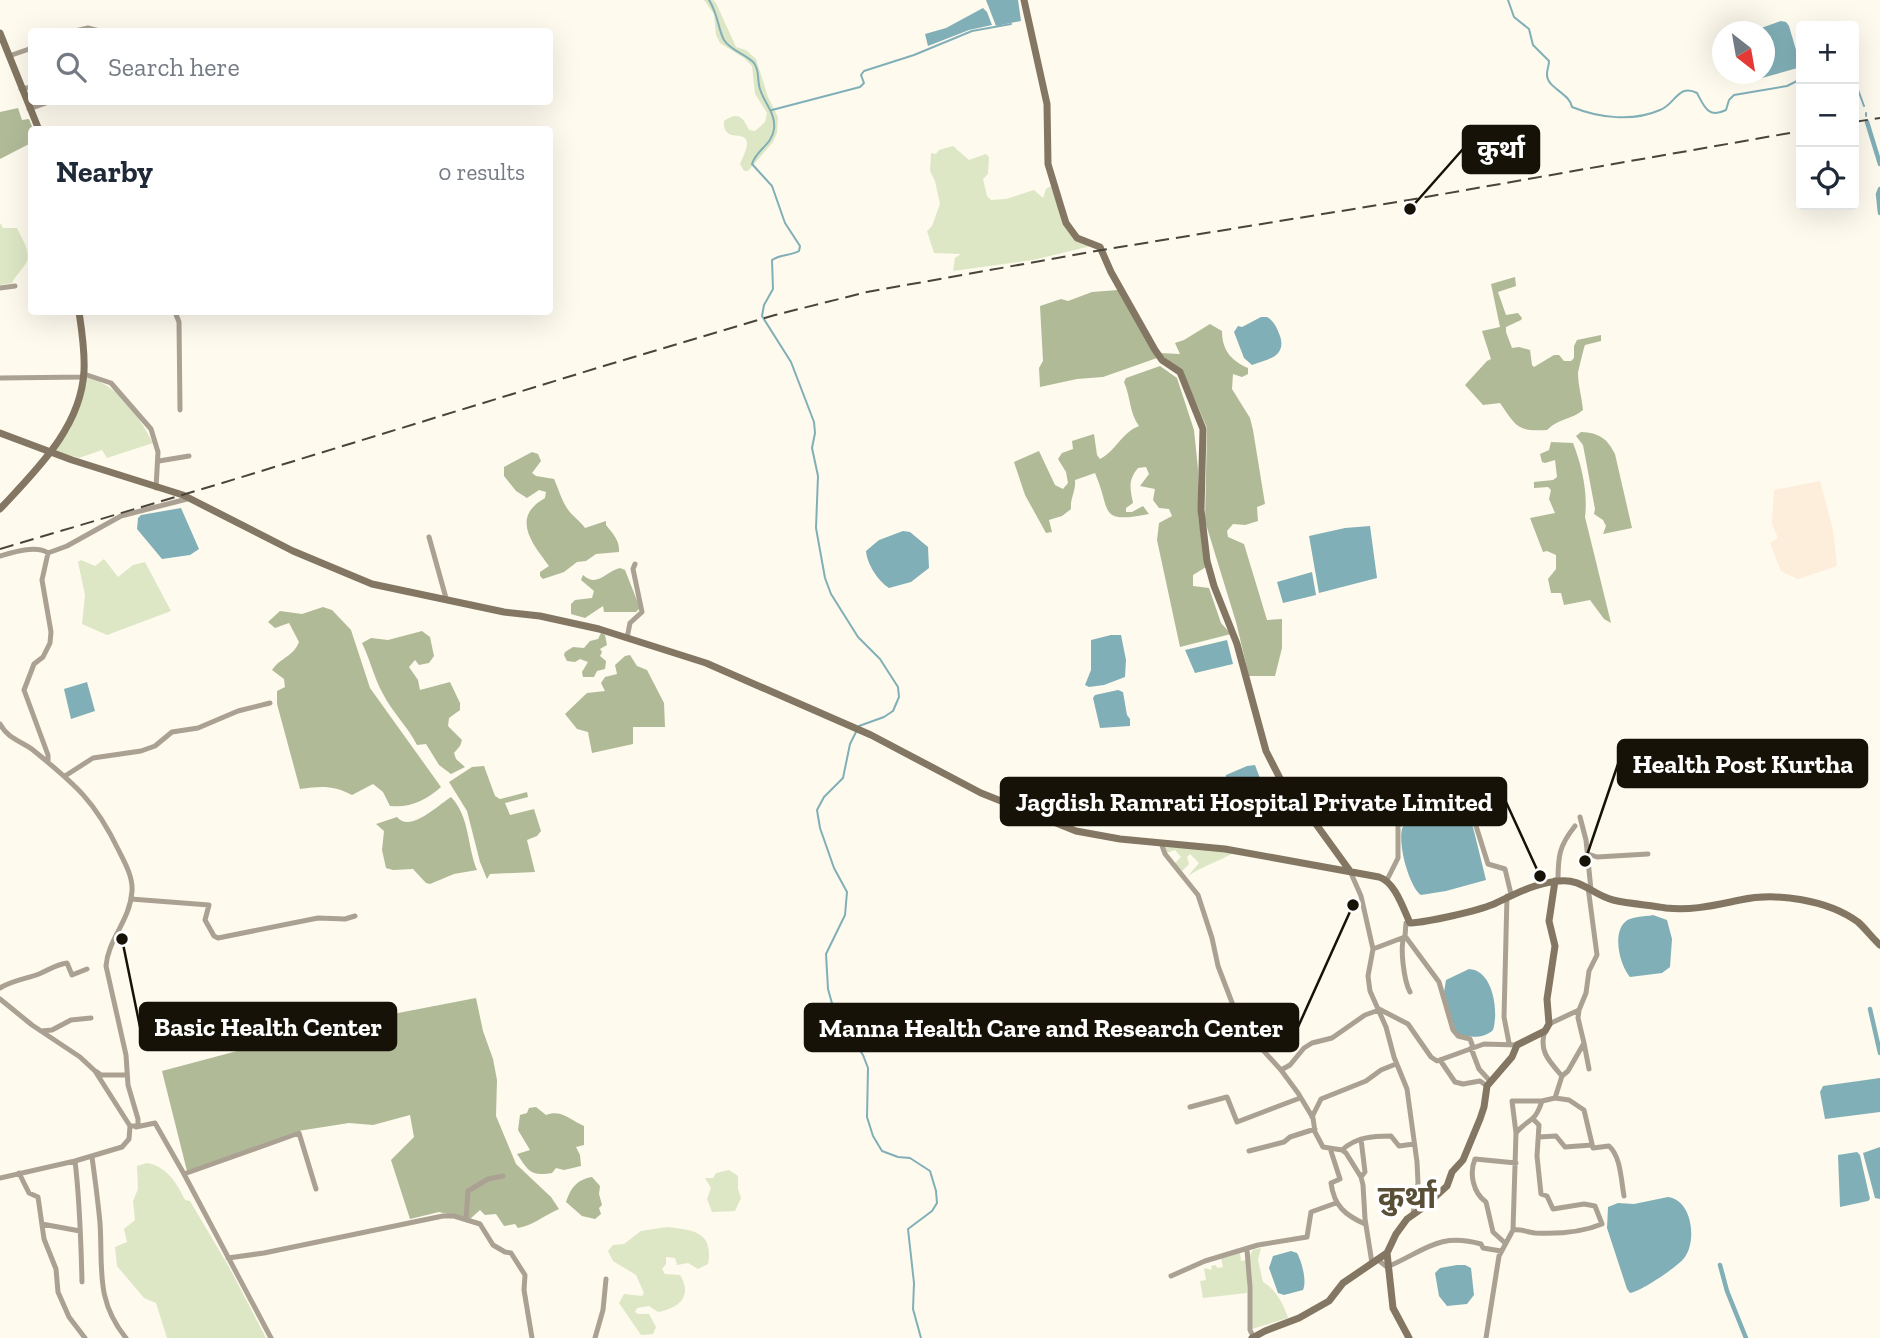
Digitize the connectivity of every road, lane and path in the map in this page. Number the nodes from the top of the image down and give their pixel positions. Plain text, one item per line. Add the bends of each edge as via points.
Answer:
1 (1024, 0) edge
2 (0, 33) edge
3 (28, 49) edge
4 (9, 55) junction
5 (28, 88) edge
6 (21, 89) junction
7 (40, 105) edge
8 (29, 109) junction
9 (37, 126) edge
10 (15, 286) dead end
11 (0, 288) edge
12 (80, 315) edge
13 (176, 315) edge
14 (84, 376) junction
15 (0, 378) edge
16 (180, 410) dead end
17 (0, 433) edge
18 (51, 453) junction
19 (189, 456) dead end
20 (159, 461) junction
21 (156, 488) junction
22 (187, 499) junction
23 (0, 509) edge
24 (429, 537) dead end
25 (48, 553) junction
26 (0, 556) edge
27 (635, 564) dead end
28 (446, 598) junction
29 (626, 638) junction
30 (270, 704) dead end
31 (0, 724) edge
32 (48, 762) junction
33 (65, 776) junction
34 (1580, 817) dead end
35 (1574, 826) dead end
36 (1161, 842) junction
37 (1647, 854) dead end
38 (1588, 855) junction
39 (1350, 871) junction
40 (1387, 880) junction
41 (1557, 881) junction
42 (1590, 889) junction
43 (1509, 895) junction
44 (131, 899) junction
45 (355, 916) dead end
46 (1410, 923) junction
47 (1404, 936) junction
48 (1880, 946) edge
49 (1373, 949) junction
50 (87, 969) dead end
51 (0, 988) edge
52 (1410, 992) dead end
53 (0, 999) edge
54 (1377, 1009) junction
55 (1578, 1010) junction
56 (91, 1018) dead end
57 (1547, 1028) junction
58 (41, 1031) junction
59 (1584, 1043) junction
60 (1513, 1044) junction
61 (1472, 1047) junction
62 (1440, 1060) junction
63 (1396, 1065) junction
64 (1589, 1069) dead end
65 (1281, 1070) junction
66 (95, 1071) junction
67 (127, 1074) junction
68 (1562, 1076) junction
69 (1488, 1084) junction
70 (1300, 1098) junction
71 (1555, 1098) junction
72 (1542, 1101) junction
73 (1190, 1107) dead end
74 (1312, 1117) junction
75 (1534, 1119) junction
76 (133, 1126) junction
77 (1315, 1129) junction
78 (1516, 1133) junction
79 (1538, 1137) junction
80 (1361, 1139) junction
81 (1414, 1144) junction
82 (1592, 1145) junction
83 (1330, 1148) junction
84 (1342, 1150) junction
85 (1249, 1151) dead end
86 (92, 1157) junction
87 (75, 1161) junction
88 (1516, 1163) junction
89 (19, 1173) junction
90 (184, 1174) junction
91 (503, 1176) dead end
92 (1361, 1177) junction
93 (0, 1178) edge
94 (316, 1189) dead end
95 (1624, 1196) dead end
96 (1336, 1203) junction
97 (1413, 1214) junction
98 (466, 1219) junction
99 (43, 1224) junction
100 (1366, 1225) junction
101 (1513, 1230) junction
102 (80, 1231) junction
103 (1505, 1243) junction
104 (1247, 1250) junction
105 (1501, 1251) junction
106 (1387, 1253) junction
107 (228, 1258) junction
108 (1375, 1261) junction
109 (1387, 1267) junction
110 (1171, 1276) dead end
111 (606, 1279) dead end
112 (82, 1282) dead end
113 (1252, 1337) edge
114 (85, 1338) edge
115 (126, 1338) edge
116 (271, 1338) edge
117 (532, 1338) edge
118 (595, 1338) edge
119 (1409, 1338) edge
120 (1486, 1338) edge

1 - 39 main road via 1045,92 1048,164 1060,207 1077,238 1100,247 1155,351 1184,381 1203,429 1201,510 1208,561 1237,644 1266,751 1288,794
2 - 4 main road
3 - 4 street
4 - 6 main road
5 - 6 street
6 - 8 main road
7 - 8 street
8 - 9 main road
10 - 11 street
12 - 14 main road
13 - 16 street
14 - 15 street
14 - 18 main road via 69,424
14 - 20 street via 111,383 127,399 155,436
17 - 18 main road
18 - 21 main road
18 - 23 main road
19 - 20 street
20 - 21 street
21 - 22 main road
22 - 25 street via 121,516
22 - 28 main road via 372,584
24 - 28 street
25 - 26 street via 41,549
25 - 32 street via 42,580 50,643 34,664 24,690
27 - 29 street via 642,612 630,623
28 - 29 main road
29 - 36 main road via 706,663 1051,822 1076,831
30 - 33 street via 172,732 141,751 93,758
31 - 32 street via 12,739
32 - 33 street
33 - 44 street via 105,824 129,872
34 - 38 street
35 - 41 street via 1563,841
36 - 39 main road
36 - 65 street via 1165,854 1198,895 1217,966 1241,1026
37 - 38 street
38 - 42 street
39 - 40 main road
39 - 49 street
40 - 43 street via 1398,859 1398,826 1458,805 1471,810 1488,864 1505,869
40 - 46 main road
41 - 42 main road via 1575,881
41 - 43 main road
41 - 57 main road via 1549,921 1555,946
42 - 48 main road via 1611,899 1671,908 1708,908 1767,897 1809,901 1848,916
42 - 55 street via 1597,955
43 - 46 main road via 1492,905
43 - 60 street via 1504,1017
44 - 45 street via 209,905 205,920 218,938 318,918
44 - 67 street via 106,967
46 - 47 street via 1406,923
47 - 49 street
47 - 52 street
47 - 61 street via 1439,982 1452,1030 1470,1039
49 - 54 street via 1368,983
50 - 51 street via 72,975 67,963 60,964
53 - 58 street
54 - 62 street via 1408,1024 1431,1057
54 - 63 street
54 - 65 street via 1332,1038 1304,1048
55 - 57 street
55 - 59 street
56 - 58 street
57 - 60 main road
57 - 68 street via 1541,1046
58 - 66 street
59 - 64 street
59 - 68 street
60 - 61 street
60 - 69 main road via 1512,1056
61 - 62 street
61 - 69 street
62 - 69 street via 1455,1082
63 - 74 street via 1321,1099
63 - 81 street via 1407,1089
65 - 70 street
66 - 67 street via 101,1076
66 - 76 street
67 - 76 street via 138,1119
68 - 71 street
69 - 97 main road via 1463,1160 1447,1186
70 - 73 street via 1237,1122 1227,1097
70 - 74 street
71 - 72 street
71 - 82 street via 1569,1100 1584,1110
72 - 75 street
72 - 78 street via 1511,1101
74 - 77 street
75 - 78 street
75 - 79 street via 1539,1125
76 - 86 street via 122,1147
76 - 90 street via 155,1123
77 - 83 street via 1322,1147
77 - 85 street
78 - 88 street
79 - 82 street via 1556,1136 1565,1147
79 - 101 street via 1541,1195 1547,1196 1553,1209 1595,1206 1602,1224 1572,1231
80 - 81 street via 1391,1136 1399,1146
80 - 84 street
80 - 92 street via 1365,1172
81 - 97 street via 1418,1184
82 - 95 street via 1613,1149
83 - 84 street
83 - 96 street via 1340,1179 1331,1183
84 - 92 street
86 - 87 street
86 - 115 street via 101,1283 111,1316
87 - 89 street
87 - 102 street
88 - 101 street
88 - 103 street via 1475,1158 1472,1165 1474,1185 1486,1202 1493,1231
89 - 93 street
89 - 99 street via 29,1193 38,1197
90 - 94 street via 299,1133
90 - 107 street
91 - 98 street via 468,1191
92 - 100 street
96 - 100 street via 1346,1215
96 - 104 street via 1311,1212 1307,1237
97 - 106 main road
98 - 107 street via 431,1217
98 - 117 street via 480,1224 493,1245 511,1253 522,1268
99 - 102 street
99 - 114 street via 58,1292 68,1317
100 - 108 street
101 - 103 street
102 - 112 street
103 - 105 street
104 - 110 street
104 - 113 street
105 - 109 street via 1447,1239
105 - 120 street
106 - 108 main road
106 - 109 main road
107 - 116 street
108 - 109 street
108 - 113 main road via 1343,1283 1329,1301
109 - 119 main road via 1393,1308
111 - 118 street

